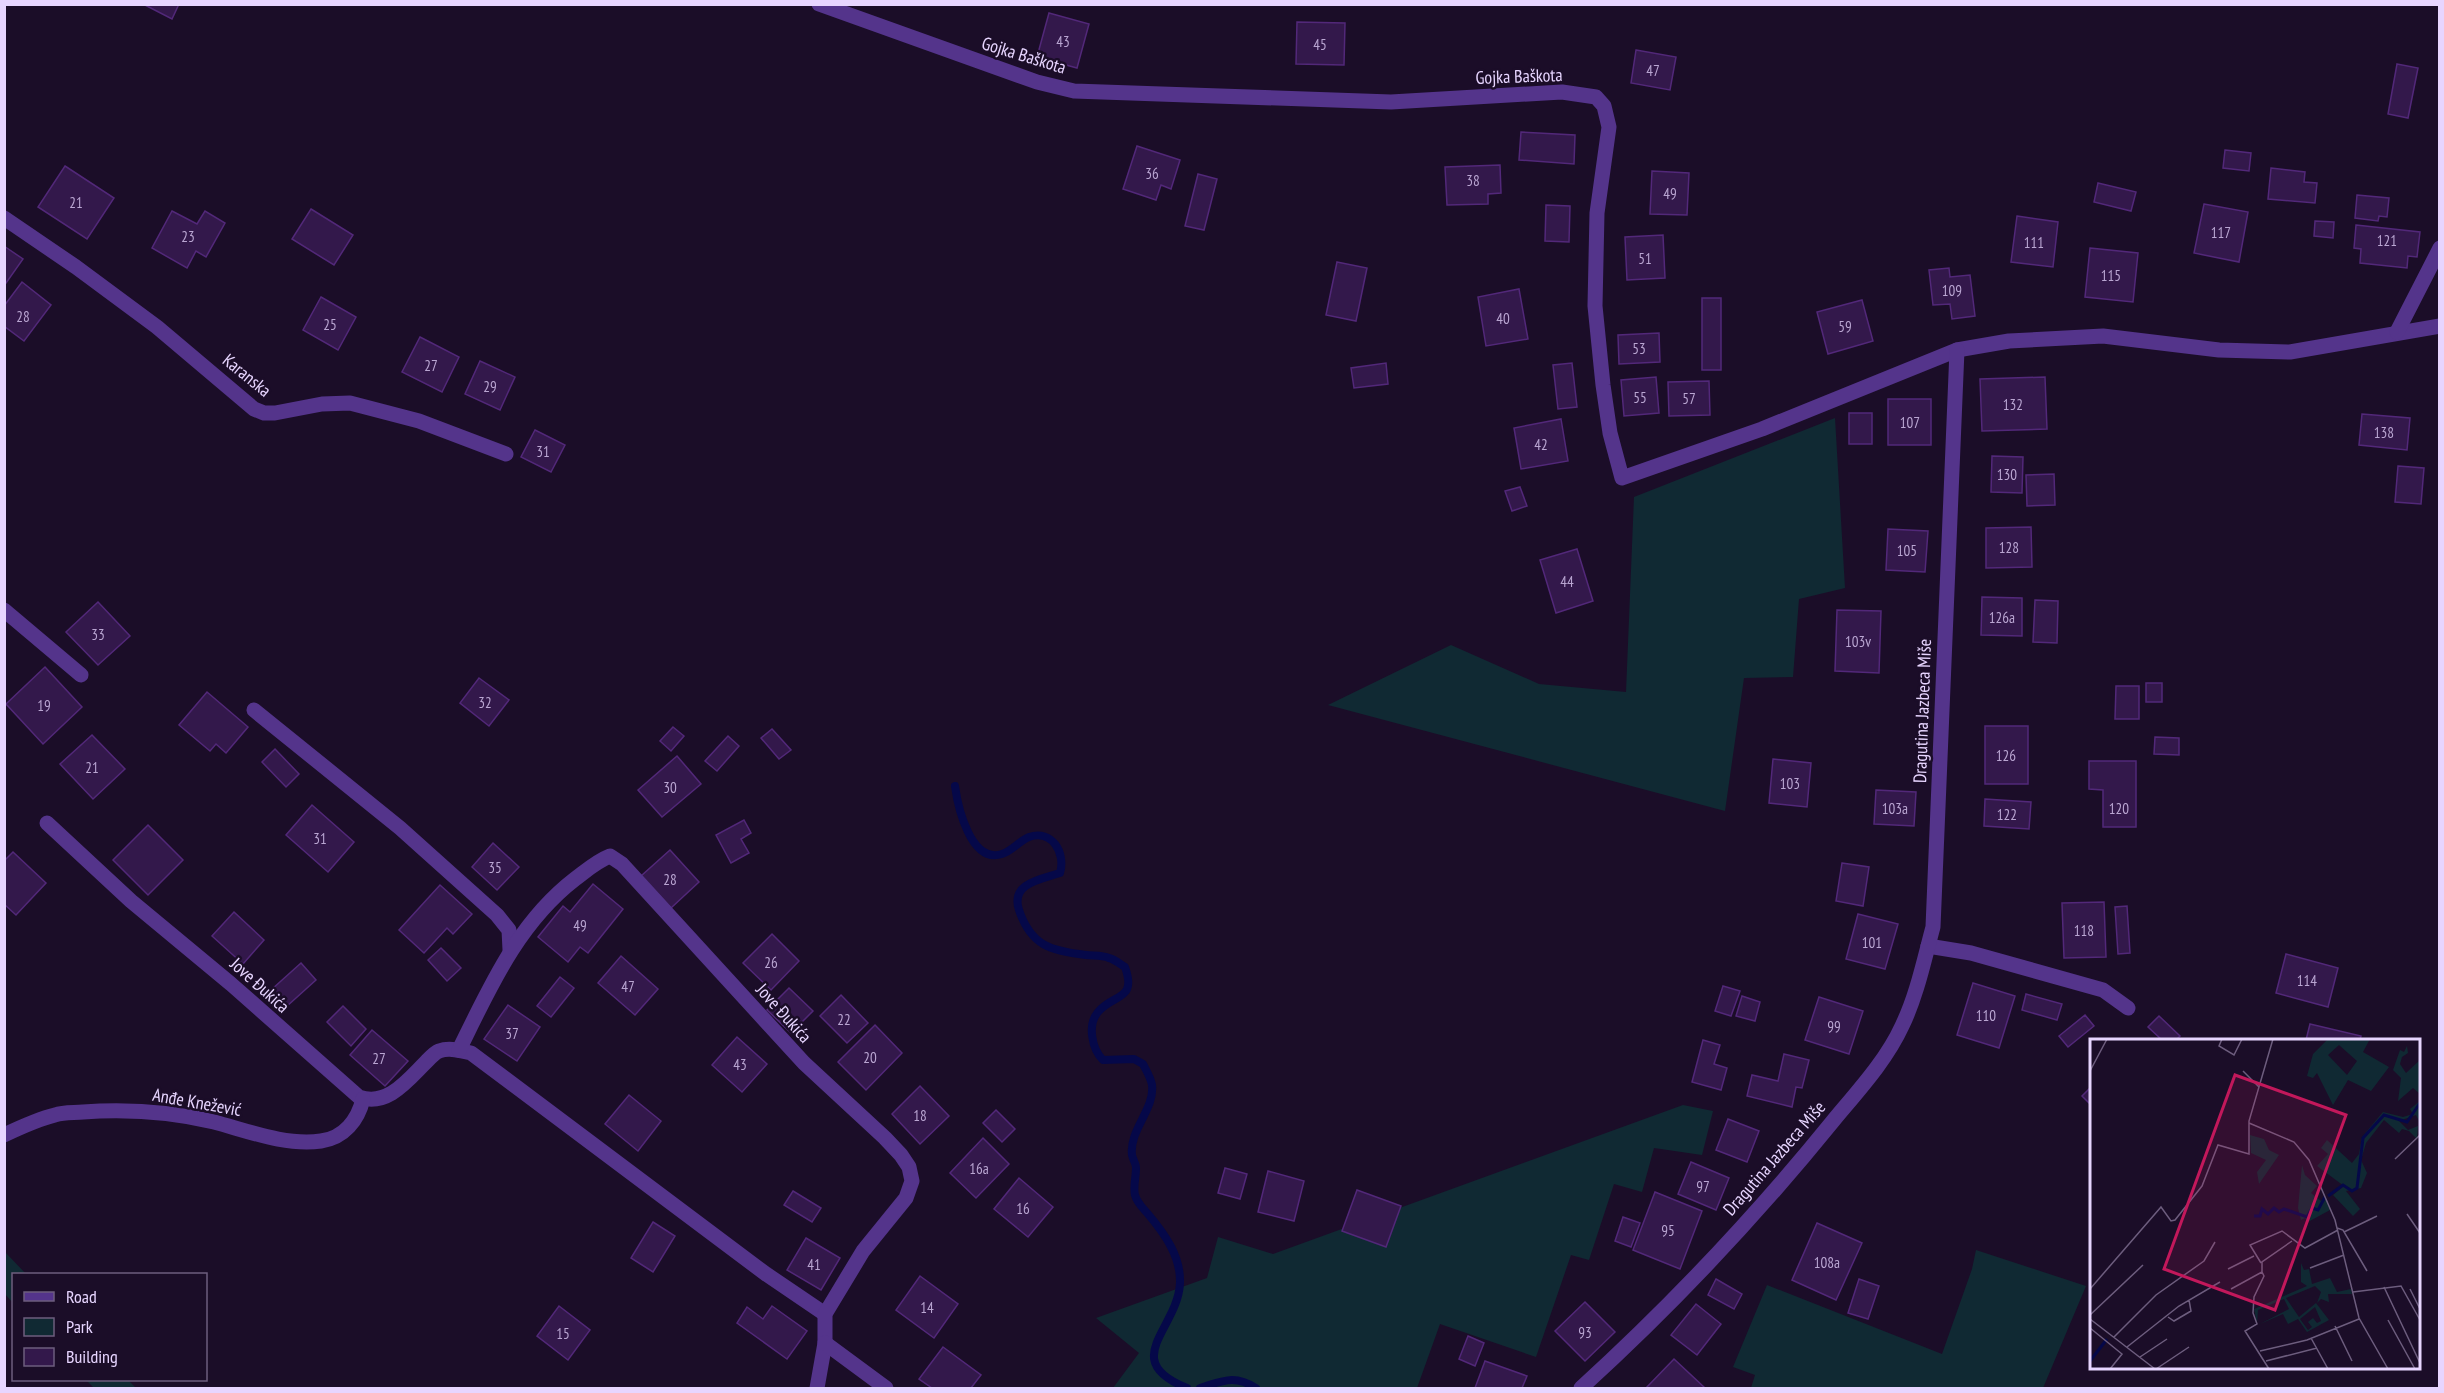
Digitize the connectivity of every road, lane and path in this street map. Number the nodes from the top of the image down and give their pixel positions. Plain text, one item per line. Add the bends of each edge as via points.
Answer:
1 (819, 4) edge
2 (4, 218) edge
3 (2439, 248) edge
4 (2439, 326) edge
5 (2397, 333) junction
6 (1957, 350) junction
7 (506, 454) dead end
8 (4, 610) edge
9 (81, 675) dead end
10 (254, 710) dead end
11 (47, 823) dead end
12 (1928, 946) junction
13 (510, 950) junction
14 (2128, 1008) dead end
15 (459, 1050) junction
16 (363, 1099) junction
17 (4, 1135) edge
18 (825, 1314) junction
19 (825, 1343) junction
20 (817, 1389) edge
21 (886, 1389) edge
22 (1581, 1389) edge

1 - 6 street, Gojka Baškota via 1037,82 1074,91 1391,102 1562,92 1596,98 1604,106 1609,127 1598,213 1595,306 1604,394 1622,478 1762,429
2 - 7 street, Karanska via 157,327 254,409 275,413 350,403 419,421
3 - 5 street
4 - 5 street
5 - 6 street via 2290,352 2219,350 2103,336 2009,341
6 - 12 street, Dragutina Jazbeca Miše via 1933,927
8 - 9 street
10 - 13 street via 400,828 497,915 508,930
11 - 16 street, Jove Đukića via 131,901
12 - 14 street via 1971,953 2103,990
12 - 22 street, Dragutina Jazbeca Miše via 1902,1028 1874,1070 1797,1166 1632,1341
13 - 15 street, Jove Đukića
13 - 18 street, Jove Đukića via 555,895 610,856 622,864 804,1063 901,1155 912,1181 906,1198 863,1251
15 - 16 street via 437,1052 392,1094 380,1100
15 - 18 street via 471,1053
16 - 17 street, Anđe Knežević via 352,1124 342,1134 323,1141 301,1142 210,1121 142,1111 57,1114
18 - 19 street
19 - 20 street
19 - 21 street

